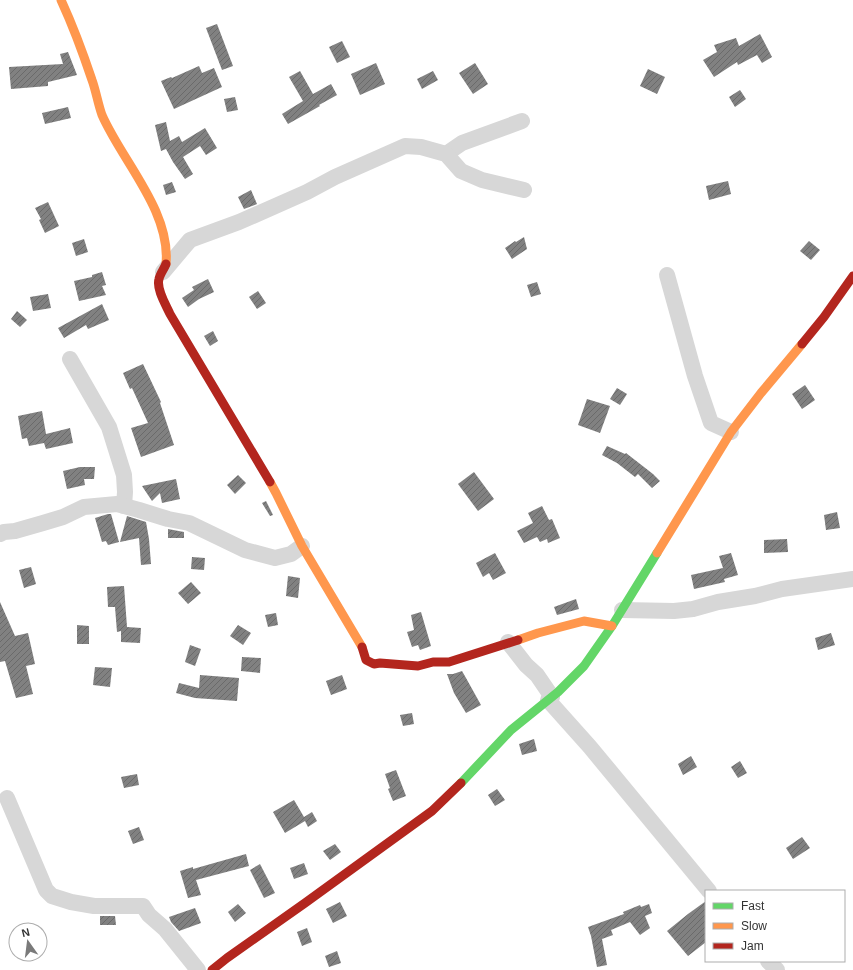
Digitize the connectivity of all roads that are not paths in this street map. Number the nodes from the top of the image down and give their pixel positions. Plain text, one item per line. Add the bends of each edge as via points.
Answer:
1 (61, 0) edge
2 (522, 121) dead end
3 (446, 154) junction
4 (524, 190) dead end
5 (162, 273) junction
6 (667, 275) dead end
7 (853, 276) edge
8 (70, 359) dead end
9 (731, 432) junction
10 (124, 506) junction
11 (0, 534) edge
12 (302, 546) junction
13 (853, 579) edge
14 (622, 610) junction
15 (612, 626) junction
16 (508, 642) junction
17 (550, 698) junction
18 (6, 798) dead end
19 (709, 890) edge
20 (769, 962) edge
21 (198, 970) edge
22 (212, 970) edge
23 (777, 970) edge

1 - 5 street via 68,13 102,114 158,217 165,248 166,263
2 - 3 street via 462,144
3 - 4 street via 461,171 482,180
3 - 5 street via 421,147 405,146 239,222 190,240
5 - 12 street via 158,285 170,314 276,493
6 - 9 street via 711,423
7 - 9 street via 813,332
8 - 10 street via 109,427 124,475
9 - 14 street
10 - 11 street via 110,504 84,507 63,517
10 - 12 street via 189,523 245,550 275,558 291,554
12 - 16 street via 361,645 366,660 374,664 418,666 433,662 449,662
13 - 14 street via 782,589 693,609
14 - 15 street
15 - 16 street via 584,621
15 - 17 street via 584,666
16 - 17 street via 537,675
17 - 19 street
17 - 22 street via 511,730 432,811
18 - 21 street via 46,890 52,896 94,906 143,906
20 - 23 street

